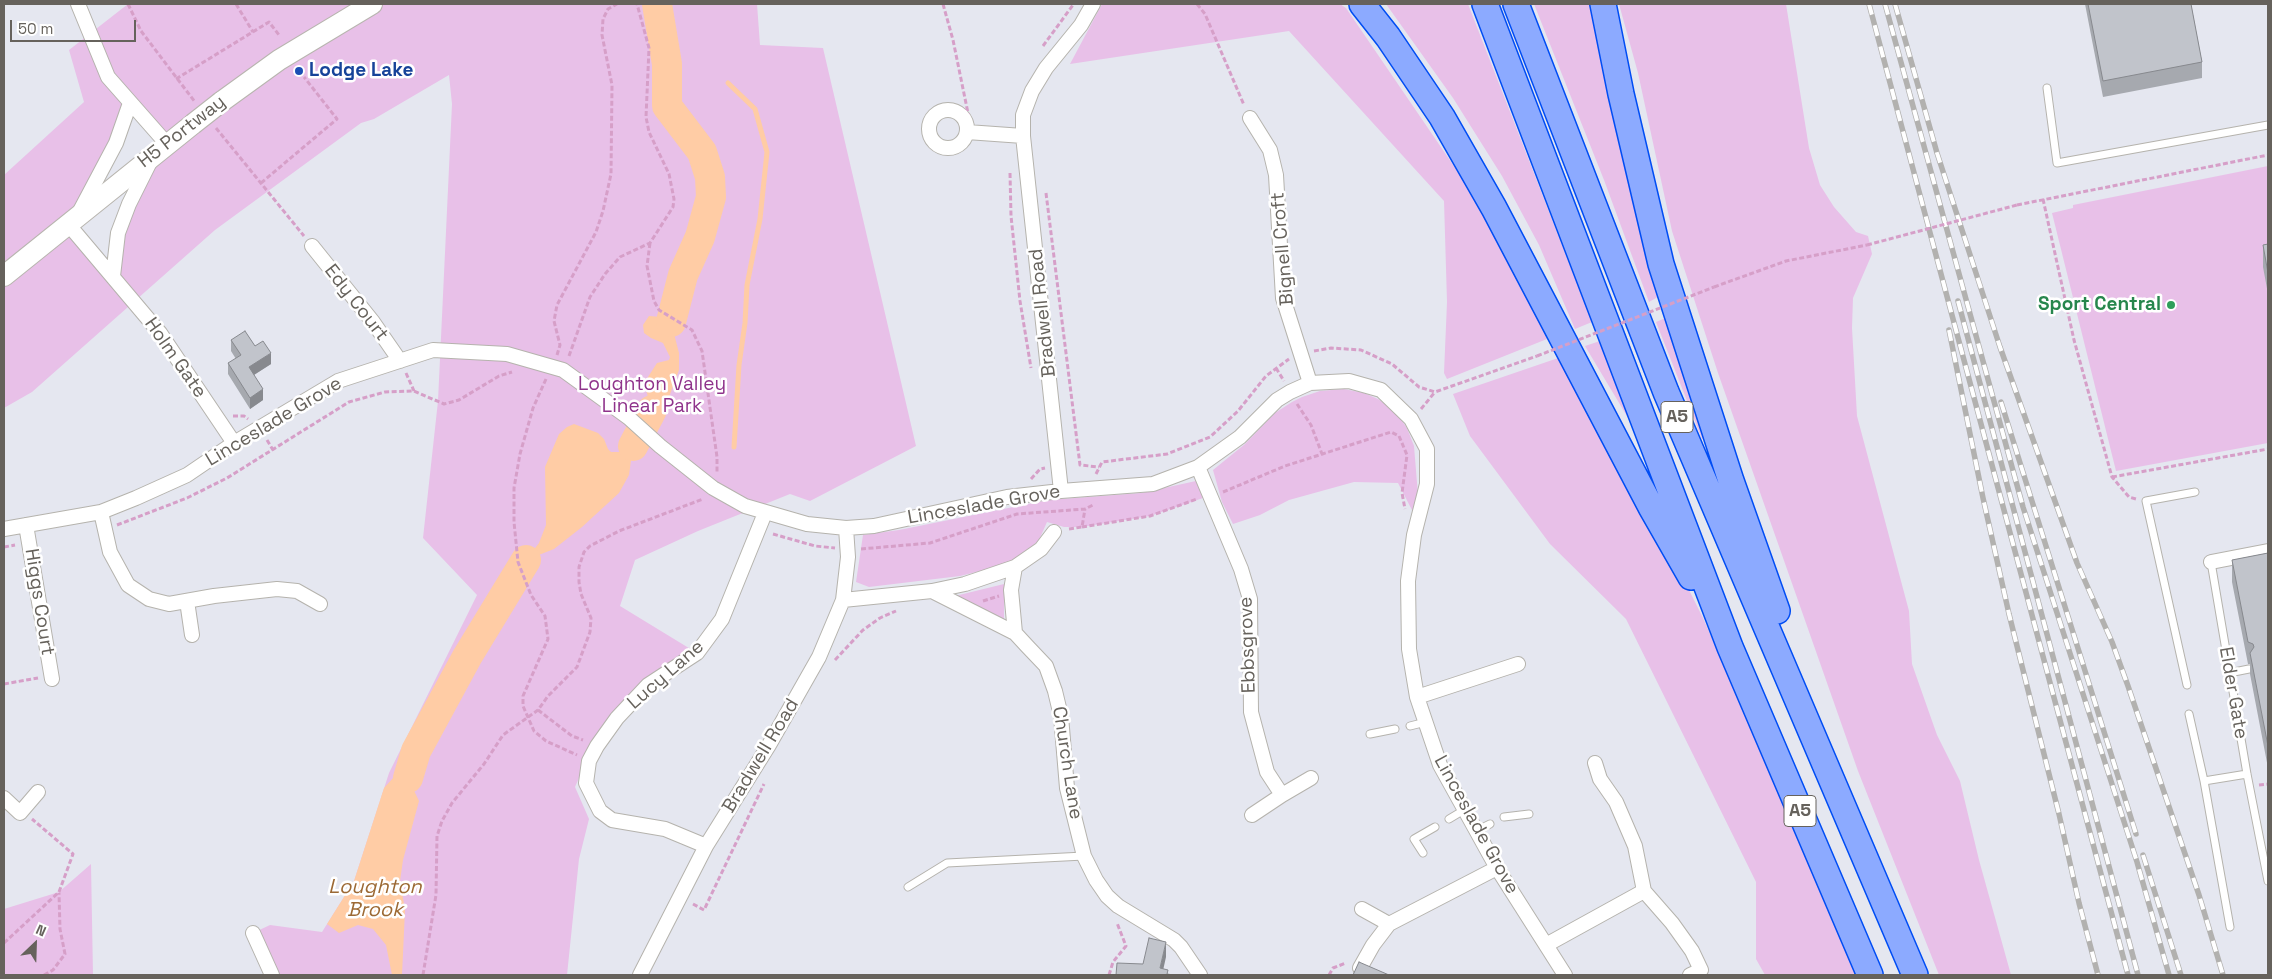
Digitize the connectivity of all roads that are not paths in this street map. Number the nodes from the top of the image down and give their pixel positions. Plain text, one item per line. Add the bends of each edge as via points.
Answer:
1 (78, 4) edge
2 (372, 4) edge
3 (1093, 4) edge
4 (1362, 4) edge
5 (1485, 4) edge
6 (1516, 4) edge
7 (1603, 4) edge
8 (2047, 88) dead end
9 (130, 103) junction
10 (1250, 118) road end
11 (2268, 125) edge
12 (969, 133) road end
13 (1023, 136) junction
14 (161, 149) junction
15 (72, 220) junction
16 (312, 246) dead end
17 (4, 276) edge
18 (113, 276) junction
19 (400, 361) junction
20 (1310, 383) junction
21 (234, 443) junction
22 (1198, 467) junction
23 (1062, 490) junction
24 (2195, 492) dead end
25 (101, 512) junction
26 (765, 513) junction
27 (26, 525) junction
28 (846, 528) junction
29 (4, 529) edge
30 (1054, 532) road end
31 (2268, 551) edge
32 (2211, 562) joint
33 (1015, 567) junction
34 (932, 591) junction
35 (843, 600) junction
36 (187, 601) junction
37 (320, 604) dead end
38 (1015, 633) junction
39 (192, 636) dead end
40 (1730, 646) junction
41 (1518, 664) dead end
42 (2249, 670) edge
43 (2229, 673) junction
44 (51, 677) road end
45 (2188, 686) dead end
46 (1417, 697) junction
47 (2189, 714) dead end
48 (1426, 722) junction
49 (1410, 726) dead end
50 (1395, 729) dead end
51 (1370, 734) dead end
52 (1596, 762) dead end
53 (2247, 774) junction
54 (1311, 778) dead end
55 (2204, 781) junction
56 (38, 792) dead end
57 (1282, 795) junction
58 (4, 798) edge
59 (1464, 810) junction
60 (1529, 814) dead end
61 (1252, 815) dead end
62 (1504, 817) dead end
63 (1449, 819) dead end
64 (1490, 824) dead end
65 (1852, 824) junction
66 (1435, 827) dead end
67 (1476, 832) junction
68 (706, 846) junction
69 (1423, 853) dead end
70 (1084, 856) junction
71 (1497, 868) junction
72 (2268, 881) edge
73 (908, 888) dead end
74 (1644, 891) junction
75 (1362, 909) dead end
76 (1389, 924) junction
77 (2230, 928) dead end
78 (253, 933) dead end
79 (1546, 945) junction
80 (1360, 968) edge
81 (272, 975) edge
82 (640, 975) edge
83 (1200, 975) edge
84 (1565, 975) edge
85 (1690, 975) edge
86 (1870, 975) edge
87 (1916, 975) edge

1 - 9 street via 108,77
2 - 14 street, H5 Portway, bridge via 279,60
3 - 13 street, Bradwell Road via 1032,91 1024,115
4 - 40 highway via 1447,125 1651,507
5 - 40 highway, A5
6 - 65 highway, A5 via 1666,392
7 - 65 highway via 1661,264 1731,481
8 - 11 lane via 2057,164
9 - 14 street
9 - 15 street via 116,143
10 - 20 street, Bignell Croft via 1270,150 1276,175 1283,298
12 - 13 street
13 - 23 street, Bradwell Road
14 - 15 street, H5 Portway
14 - 18 street via 129,204 118,233
15 - 17 street, H5 Portway
15 - 18 street, Holm Gate
16 - 19 street, Edy Court
18 - 21 street, Holm Gate via 160,333
19 - 21 street, Linceslade Grove via 338,381
19 - 26 street, Linceslade Grove via 440,350 507,354 558,368 610,404 713,488
20 - 22 street, Linceslade Grove via 1277,400 1240,437
20 - 46 street, Linceslade Grove via 1349,381 1380,390 1411,419 1427,449 1427,484 1414,536 1408,581 1409,649
21 - 25 street, Linceslade Grove via 186,475
22 - 23 street, Linceslade Grove via 1153,484
22 - 57 street, Ebbsgrove via 1250,599 1250,712 1267,772
23 - 28 street, Linceslade Grove via 1007,497 874,526
24 - 45 lane via 2146,502
25 - 27 street, Linceslade Grove
25 - 36 street via 110,552 128,585 149,599 169,604
26 - 28 street, Linceslade Grove via 807,524
26 - 68 street, Lucy Lane via 722,619 709,638 696,653 648,685 618,718 589,761 586,783 600,811 612,820 665,829
27 - 29 street, Linceslade Grove
27 - 44 street, Higgs Court
28 - 35 street, Bradwell Road via 848,557
30 - 33 street via 1041,548
31 - 32 street, Elder Gate
32 - 43 lane, Elder Gate
33 - 34 street
33 - 38 street via 1012,590
34 - 35 street
34 - 38 street, Church Lane
35 - 68 street, Bradwell Road via 819,657
36 - 37 street via 277,589 296,590
36 - 39 street
38 - 70 street, Church Lane via 1046,666 1055,691 1061,716 1067,788
40 - 86 highway, A5
41 - 46 street
42 - 43 lane
43 - 53 lane, Elder Gate
46 - 48 street, Linceslade Grove
47 - 55 lane
48 - 49 lane
48 - 59 street, Linceslade Grove via 1440,765
50 - 51 lane
52 - 74 street via 1600,779 1616,802 1635,846
53 - 55 lane
53 - 72 lane, Elder Gate
54 - 57 street
55 - 77 lane
56 - 58 street via 20,813
57 - 61 street
59 - 63 lane
59 - 67 street, Linceslade Grove
60 - 62 lane
64 - 67 lane
65 - 87 highway, A5
66 - 69 lane via 1414,839
67 - 71 street, Linceslade Grove
68 - 82 street, Bradwell Road
70 - 73 lane via 947,863
70 - 83 street, Church Lane via 1107,896 1174,940
71 - 76 street
71 - 79 street, Linceslade Grove
74 - 79 street
74 - 85 street via 1692,951 1701,970
75 - 76 street
76 - 80 street
78 - 81 street
79 - 84 street, Linceslade Grove

